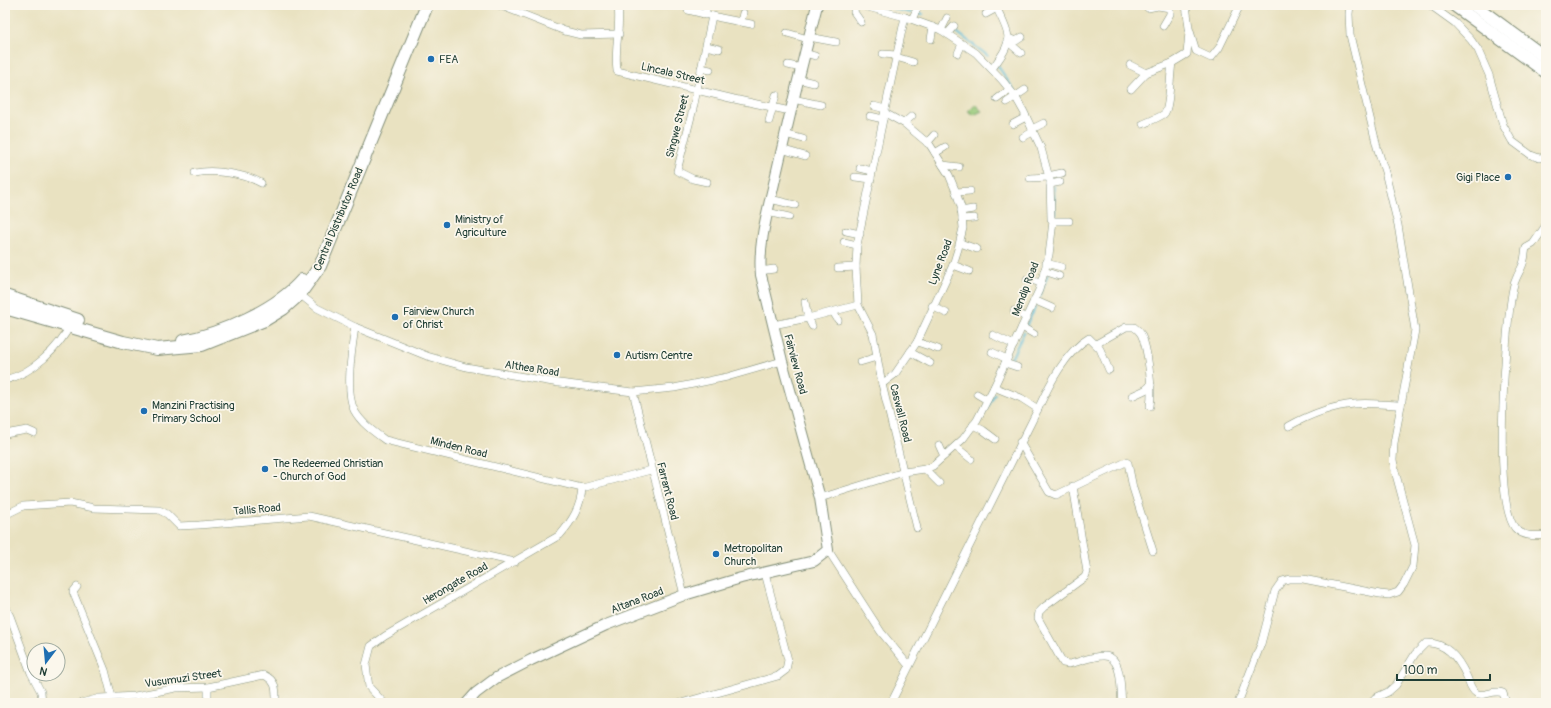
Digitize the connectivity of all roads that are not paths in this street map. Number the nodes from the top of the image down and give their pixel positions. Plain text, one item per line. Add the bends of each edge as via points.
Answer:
1 (418, 5) edge
2 (426, 5) edge
3 (499, 5) edge
4 (618, 5) edge
5 (817, 5) edge
6 (855, 5) edge
7 (860, 5) edge
8 (919, 5) edge
9 (1186, 5) edge
10 (1240, 5) edge
11 (1350, 5) edge
12 (1430, 5) edge
13 (1454, 5) edge
14 (1474, 5) edge
15 (707, 6) edge
16 (1171, 6) edge
17 (996, 7) edge
18 (884, 8) edge
19 (1148, 8) dead end
20 (688, 10) dead end
21 (743, 13) dead end
22 (986, 14) dead end
23 (709, 16) junction
24 (909, 18) junction
25 (947, 18) dead end
26 (741, 22) junction
27 (862, 22) dead end
28 (751, 24) dead end
29 (954, 26) dead end
30 (1163, 26) dead end
31 (933, 27) junction
32 (1189, 28) junction
33 (787, 32) dead end
34 (944, 32) junction
35 (618, 34) junction
36 (1022, 37) dead end
37 (708, 38) junction
38 (809, 38) junction
39 (716, 39) dead end
40 (931, 39) dead end
41 (1008, 39) junction
42 (836, 42) dead end
43 (962, 44) junction
44 (706, 46) junction
45 (719, 49) dead end
46 (805, 53) junction
47 (958, 53) dead end
48 (1021, 53) dead end
49 (883, 54) dead end
50 (815, 56) dead end
51 (896, 56) junction
52 (1546, 58) edge
53 (912, 62) dead end
54 (1172, 63) junction
55 (788, 65) dead end
56 (1130, 65) dead end
57 (701, 68) junction
58 (801, 68) junction
59 (992, 69) junction
60 (710, 70) dead end
61 (1546, 72) edge
62 (1146, 73) junction
63 (798, 79) junction
64 (814, 83) dead end
65 (697, 89) junction
66 (1131, 89) dead end
67 (1009, 90) junction
68 (1025, 90) dead end
69 (776, 95) dead end
70 (1014, 96) junction
71 (793, 99) junction
72 (997, 99) dead end
73 (1006, 102) dead end
74 (821, 105) dead end
75 (874, 106) dead end
76 (773, 107) junction
77 (790, 111) junction
78 (885, 114) junction
79 (870, 116) dead end
80 (912, 116) dead end
81 (1026, 117) junction
82 (769, 121) dead end
83 (904, 123) junction
84 (1044, 123) dead end
85 (1012, 124) dead end
86 (1143, 124) dead end
87 (1033, 131) junction
88 (785, 134) junction
89 (934, 135) dead end
90 (1023, 137) dead end
91 (803, 139) dead end
92 (927, 143) junction
93 (945, 147) dead end
94 (781, 149) junction
95 (935, 153) junction
96 (805, 156) dead end
97 (1546, 157) edge
98 (943, 165) junction
99 (959, 167) dead end
100 (860, 168) dead end
101 (872, 171) junction
102 (196, 173) dead end
103 (1062, 173) dead end
104 (855, 177) dead end
105 (1030, 178) dead end
106 (871, 179) junction
107 (1049, 179) junction
108 (707, 182) dead end
109 (1060, 182) dead end
110 (261, 183) dead end
111 (970, 191) dead end
112 (956, 192) junction
113 (770, 199) junction
114 (795, 205) dead end
115 (973, 209) dead end
116 (961, 211) junction
117 (767, 212) junction
118 (788, 217) dead end
119 (974, 218) dead end
120 (962, 219) junction
121 (1069, 220) dead end
122 (1053, 221) junction
123 (1546, 225) edge
124 (846, 231) dead end
125 (860, 234) junction
126 (844, 242) dead end
127 (960, 243) junction
128 (857, 246) junction
129 (977, 249) dead end
130 (953, 265) junction
131 (856, 267) junction
132 (1045, 267) junction
133 (1062, 267) dead end
134 (838, 268) dead end
135 (774, 270) dead end
136 (760, 271) junction
137 (969, 271) dead end
138 (1059, 276) dead end
139 (1027, 279) dead end
140 (1041, 283) junction
141 (297, 292) junction
142 (5, 296) edge
143 (1034, 300) junction
144 (805, 302) dead end
145 (858, 305) junction
146 (932, 306) junction
147 (5, 308) edge
148 (1052, 308) dead end
149 (1014, 311) dead end
150 (833, 312) junction
151 (946, 313) dead end
152 (808, 318) junction
153 (1027, 318) junction
154 (838, 320) dead end
155 (72, 322) junction
156 (773, 325) junction
157 (812, 326) dead end
158 (355, 327) junction
159 (1022, 327) junction
160 (1034, 334) dead end
161 (993, 335) dead end
162 (916, 342) junction
163 (1096, 344) junction
164 (1014, 345) junction
165 (938, 349) dead end
166 (910, 352) junction
167 (992, 352) dead end
168 (877, 357) junction
169 (782, 361) junction
170 (1006, 361) junction
171 (860, 362) dead end
172 (930, 362) dead end
173 (1017, 367) dead end
174 (1109, 370) dead end
175 (5, 380) edge
176 (882, 384) junction
177 (1151, 385) junction
178 (994, 387) junction
179 (633, 392) junction
180 (977, 394) dead end
181 (1132, 396) dead end
182 (987, 400) junction
183 (1401, 405) junction
184 (1150, 406) dead end
185 (1038, 409) junction
186 (974, 425) junction
187 (1289, 426) dead end
188 (34, 433) dead end
189 (5, 434) edge
190 (995, 439) dead end
191 (1020, 442) junction
192 (939, 445) dead end
193 (956, 447) junction
194 (944, 456) junction
195 (971, 459) dead end
196 (925, 469) junction
197 (652, 470) junction
198 (904, 472) junction
199 (939, 483) dead end
200 (1073, 486) junction
201 (582, 488) junction
202 (820, 498) junction
203 (5, 515) edge
204 (917, 528) dead end
205 (1546, 535) edge
206 (828, 550) junction
207 (1153, 551) dead end
208 (515, 562) junction
209 (765, 573) junction
210 (78, 587) dead end
211 (684, 595) junction
212 (5, 607) edge
213 (909, 666) junction
214 (208, 687) junction
215 (112, 697) junction
216 (136, 699) edge
217 (42, 703) edge
218 (81, 703) edge
219 (208, 703) edge
220 (276, 703) edge
221 (384, 703) edge
222 (467, 703) edge
223 (682, 703) edge
224 (891, 703) edge
225 (1122, 703) edge
226 (1238, 703) edge
227 (1370, 703) edge
228 (1506, 703) edge

1 - 141 highway, Central Distributor Road via 315,258
2 - 141 highway, Central Distributor Road via 320,266
3 - 35 street via 581,36
4 - 35 street, Lincala Street
5 - 38 main road, Fairview Road
6 - 27 street via 854,12
7 - 18 street, Mendip Road
8 - 24 street
9 - 32 street
10 - 32 street via 1212,58 1196,51
11 - 183 street via 1350,35 1398,225 1415,330
12 - 97 street via 1455,23 1478,50 1489,75 1503,125 1512,141 1531,155
13 - 61 highway
14 - 52 highway
15 - 23 street, Singwe Street
16 - 19 street
16 - 30 street via 1170,14
17 - 22 street
17 - 41 street
18 - 24 street, Mendip Road
20 - 23 street
21 - 26 street
23 - 26 street via 722,15
23 - 37 street, Singwe Street
24 - 31 street, Mendip Road
24 - 51 street
25 - 34 street
26 - 28 street
29 - 34 street
31 - 34 street, Mendip Road
31 - 40 street
32 - 54 street via 1188,54
33 - 38 street
34 - 43 street, Mendip Road
35 - 65 street, Lincala Street via 616,71
36 - 41 street via 1016,41
37 - 39 street
37 - 44 street, Singwe Street
38 - 42 street
38 - 46 main road, Fairview Road
41 - 48 street
41 - 59 street
43 - 47 street
43 - 59 street, Mendip Road via 976,53
44 - 45 street
44 - 57 street, Singwe Street
46 - 50 street
46 - 58 main road, Fairview Road
49 - 51 street
51 - 53 street
51 - 78 street
54 - 62 street
54 - 86 street via 1168,107 1165,113
55 - 58 street
56 - 62 street
57 - 60 street
57 - 65 street, Singwe Street
58 - 63 main road, Fairview Road
59 - 67 street, Mendip Road
62 - 66 street
63 - 64 street
63 - 71 main road, Fairview Road
65 - 76 street, Lincala Street
65 - 108 street, Singwe Street via 676,171 684,176
67 - 70 street, Mendip Road
67 - 72 street
68 - 70 street
69 - 76 street
70 - 73 street
70 - 81 street, Mendip Road
71 - 74 street
71 - 77 main road, Fairview Road
75 - 78 street
76 - 77 street, Lincala Street
76 - 82 street
77 - 88 main road, Fairview Road
78 - 79 street
78 - 83 street, Lyne Road
78 - 101 street
80 - 83 street
81 - 85 street
81 - 87 street, Mendip Road
83 - 92 street, Lyne Road
84 - 87 street
87 - 90 street
87 - 107 street, Mendip Road via 1041,148
88 - 91 street
88 - 94 main road, Fairview Road
89 - 92 street
92 - 95 street, Lyne Road
93 - 95 street
94 - 96 street
94 - 113 main road, Fairview Road
95 - 98 street, Lyne Road
98 - 99 street
98 - 112 street, Lyne Road
100 - 101 street
101 - 106 street
102 - 110 street via 223,172 255,179
103 - 107 street
104 - 106 street
105 - 107 street
106 - 125 street
107 - 109 street
107 - 122 street, Mendip Road
111 - 112 street
112 - 116 street, Lyne Road
113 - 114 street
113 - 117 main road, Fairview Road
115 - 116 street
116 - 120 street, Lyne Road
117 - 118 street
117 - 136 main road, Fairview Road via 761,239
119 - 120 street
120 - 127 street, Lyne Road
121 - 122 street
122 - 132 street, Mendip Road
123 - 205 street via 1533,244 1526,248 1511,298 1506,341 1502,460 1509,517 1515,528 1530,536
124 - 125 street
125 - 128 street
126 - 128 street
127 - 129 street
127 - 130 street, Lyne Road
128 - 131 street
130 - 137 street
130 - 146 street, Lyne Road
131 - 134 street
131 - 145 street
132 - 133 street
132 - 138 street
132 - 140 street, Mendip Road
135 - 136 street
136 - 156 main road, Fairview Road
139 - 140 street
140 - 143 street, Mendip Road
141 - 155 highway, Central Distributor Road via 242,320 202,336 173,342
141 - 158 street, Althea Road via 317,308
142 - 155 highway, Central Distributor Road
143 - 148 street
143 - 153 street, Mendip Road
144 - 152 street
145 - 150 street
145 - 168 street, Caswall Road via 873,334
146 - 151 street
146 - 162 street, Lyne Road
147 - 155 highway, Central Distributor Road
149 - 153 street
150 - 152 street
150 - 154 street
152 - 156 street
152 - 157 street
153 - 159 street, Mendip Road
155 - 175 street via 62,342 41,361 17,377
156 - 169 main road, Fairview Road
158 - 179 street, Althea Road via 427,356 466,367 559,383
158 - 201 street, Minden Road via 350,392 354,410 370,430 385,440
159 - 160 street
159 - 164 street, Mendip Road
161 - 164 street
162 - 165 street
162 - 166 street, Lyne Road
163 - 174 street
163 - 177 street via 1126,327 1134,327 1140,332 1144,343
163 - 185 street via 1089,338 1070,354
164 - 170 street, Mendip Road
166 - 172 street
166 - 176 street, Lyne Road via 895,374
167 - 170 street
168 - 171 street
168 - 176 street, Caswall Road
169 - 179 street, Althea Road via 674,388
169 - 202 main road, Fairview Road
170 - 173 street
170 - 178 street, Mendip Road
176 - 198 street, Caswall Road
177 - 181 street
177 - 184 street
178 - 182 street, Mendip Road
178 - 185 street via 1021,398
179 - 197 street, Farrant Road
180 - 182 street
182 - 186 street, Mendip Road
183 - 187 street via 1355,404 1337,407 1316,413
183 - 226 street via 1393,460 1415,545 1413,566 1404,584 1398,592 1380,594 1303,579 1282,581 1275,592 1261,644
185 - 191 street
186 - 190 street
186 - 193 street, Mendip Road
188 - 189 street via 27,430
191 - 200 street via 1048,492 1056,495
191 - 213 street
192 - 194 street
193 - 194 street, Mendip Road
193 - 195 street
194 - 196 street, Mendip Road via 933,466
196 - 198 street, Mendip Road
196 - 199 street
197 - 201 street, Minden Road
197 - 211 street, Farrant Road
198 - 202 street, Mendip Road
198 - 204 street, Caswall Road
200 - 207 street via 1128,463 1133,488
200 - 225 street via 1087,572 1085,577 1044,607 1038,618 1063,663 1069,664 1102,656 1117,663
201 - 208 street, Herongate Road via 582,497 574,519 560,536
202 - 206 main road, Fairview Road
203 - 208 street, Tallis Road via 23,506 70,503 94,508 159,510 179,526 309,516
206 - 209 main road, Altana Road via 814,561
206 - 213 street, Fairview Road via 881,632
208 - 221 street, Herongate Road via 371,646 366,665 369,687
209 - 211 main road, Altana Road
209 - 223 street via 788,660 786,670 778,676
210 - 215 street via 73,592 105,670
211 - 222 main road, Altana Road via 606,625 531,660 496,678
212 - 217 street via 41,692
213 - 224 street
214 - 216 street, Vusumuzi Street via 176,688
214 - 219 street
214 - 220 street, Vusumuzi Street via 264,675 271,678 274,684
215 - 216 street, Vusumuzi Street
215 - 218 street, Vusumuzi Street
227 - 228 street via 1396,685 1415,654 1426,644 1435,643 1444,647 1458,660 1473,692 1503,693

